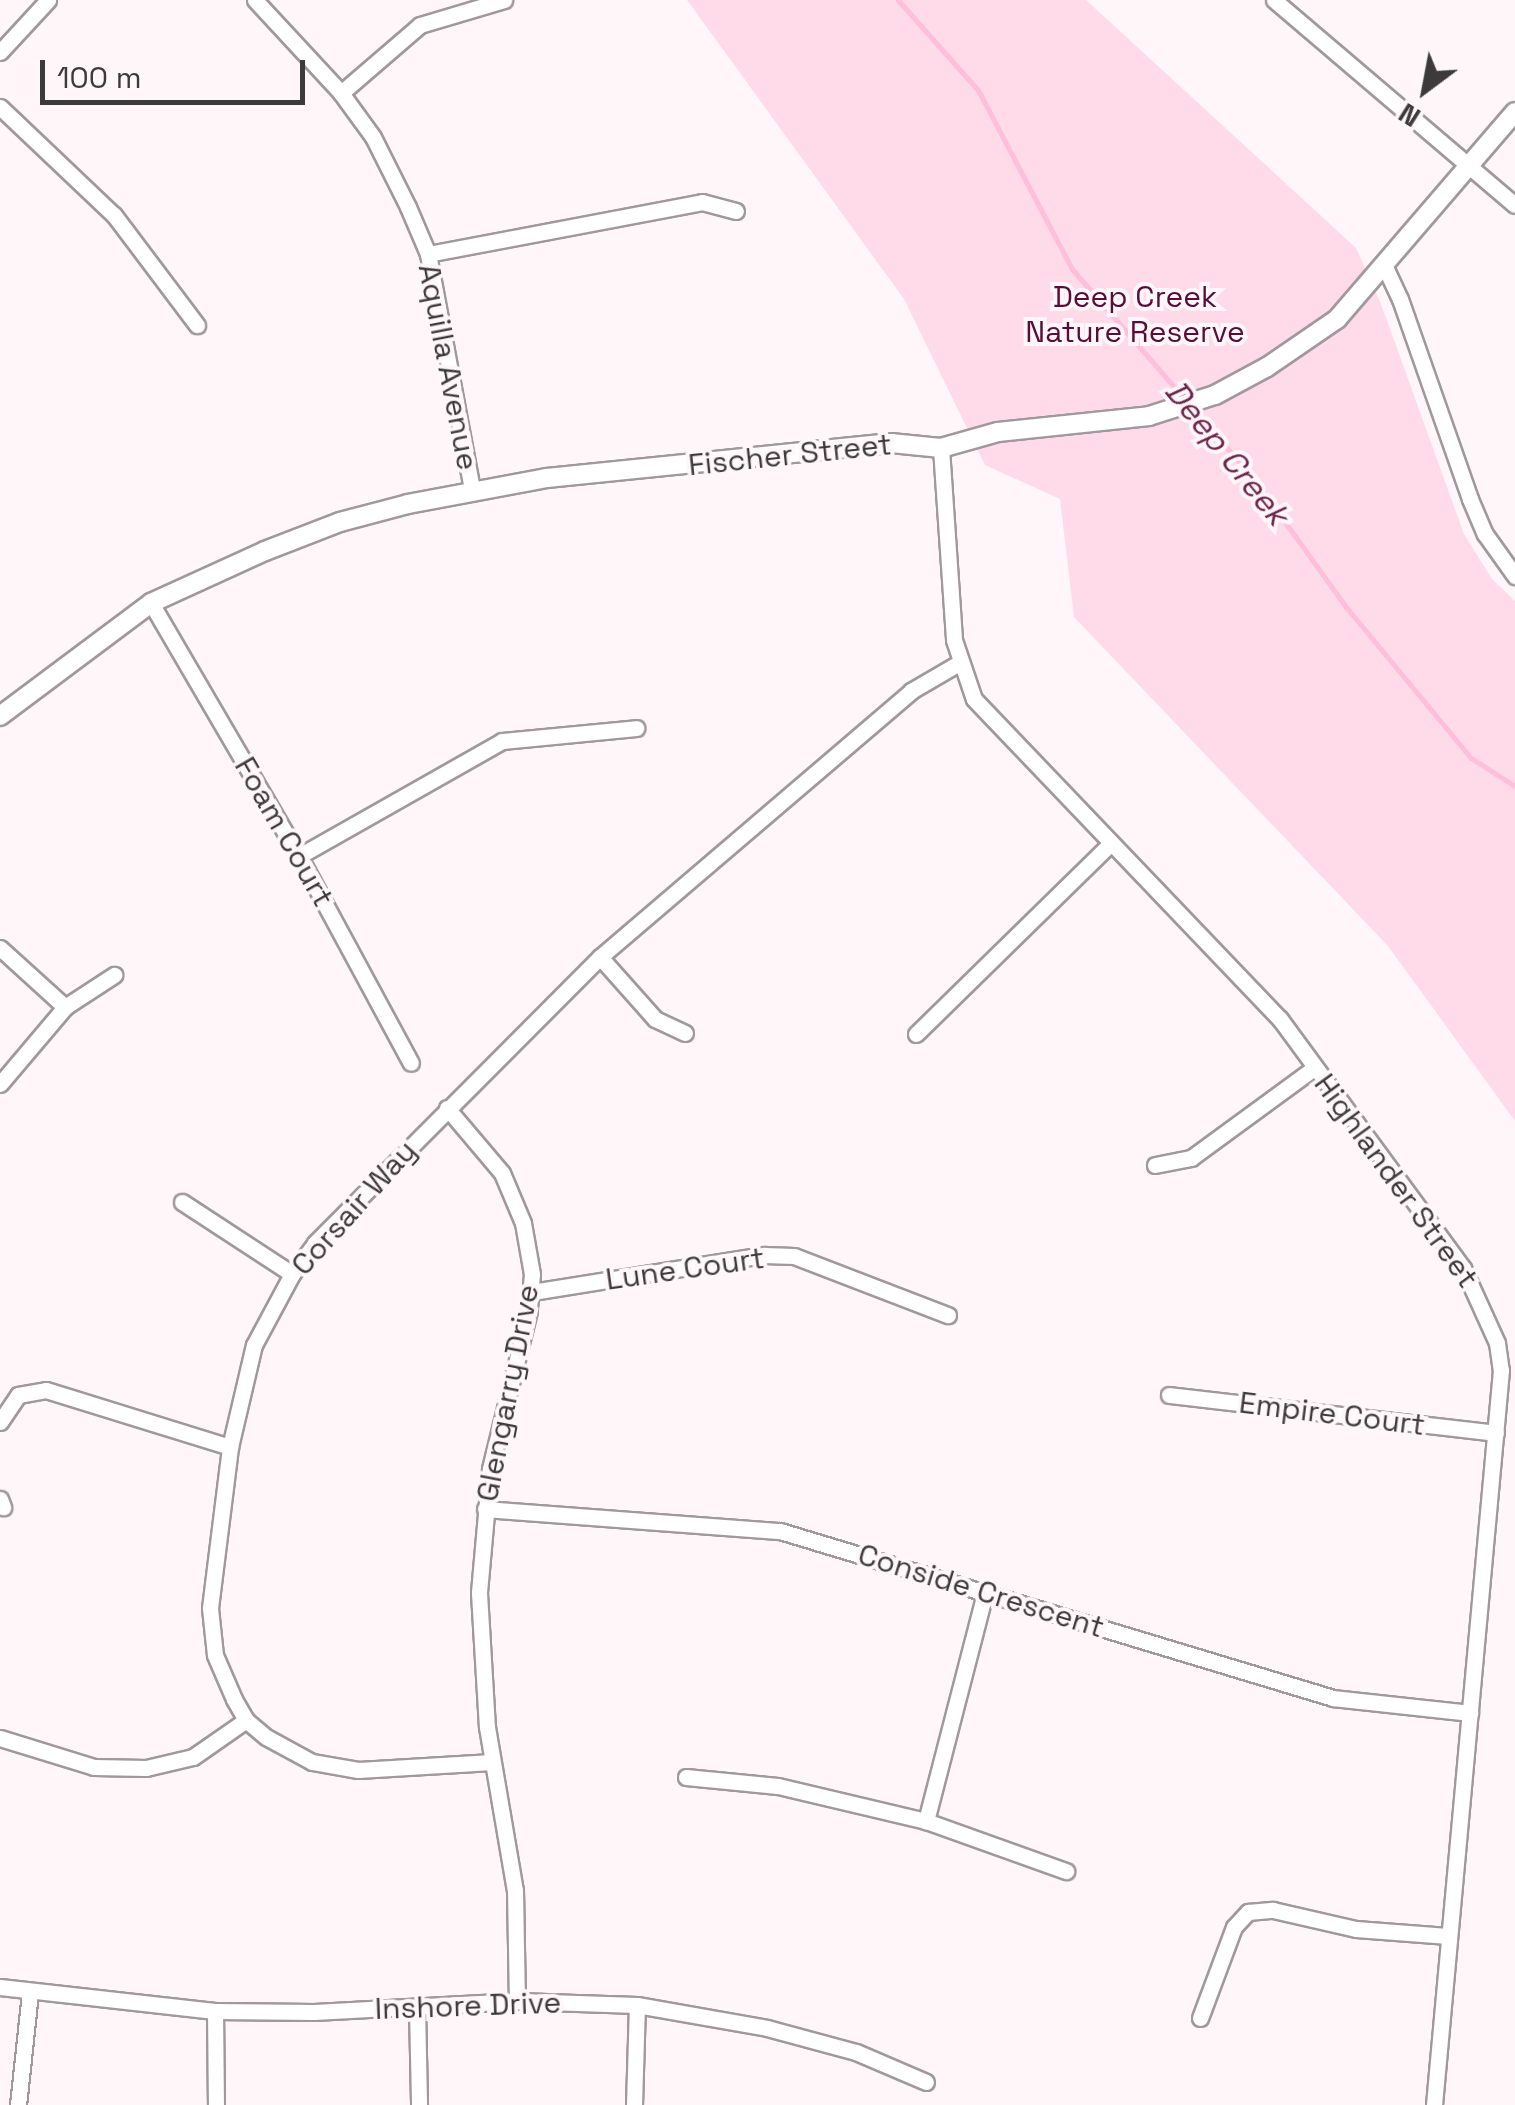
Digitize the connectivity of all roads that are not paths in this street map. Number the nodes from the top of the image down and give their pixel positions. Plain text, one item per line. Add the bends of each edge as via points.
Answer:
1 (48, 0) edge
2 (255, 0) edge
3 (504, 0) edge
4 (1274, 0) edge
5 (0, 52) edge
6 (341, 93) junction
7 (0, 107) edge
8 (1515, 112) edge
9 (1470, 166) junction
10 (1515, 205) edge
11 (736, 211) dead end
12 (428, 254) junction
13 (1385, 267) junction
14 (197, 325) dead end
15 (941, 448) junction
16 (472, 490) junction
17 (1515, 576) edge
18 (151, 604) junction
19 (959, 663) junction
20 (0, 716) edge
21 (636, 728) dead end
22 (1111, 843) junction
23 (299, 856) junction
24 (0, 948) edge
25 (600, 957) junction
26 (114, 975) dead end
27 (64, 1006) junction
28 (686, 1032) dead end
29 (916, 1034) dead end
30 (411, 1063) dead end
31 (1314, 1068) junction
32 (0, 1084) edge
33 (446, 1108) junction
34 (1155, 1165) dead end
35 (182, 1202) dead end
36 (292, 1274) junction
37 (532, 1292) junction
38 (948, 1315) dead end
39 (1169, 1395) dead end
40 (0, 1422) edge
41 (1496, 1433) junction
42 (230, 1447) junction
43 (485, 1509) junction
44 (985, 1593) junction
45 (1470, 1712) junction
46 (246, 1720) junction
47 (0, 1738) edge
48 (492, 1762) junction
49 (686, 1777) dead end
50 (926, 1821) junction
51 (1066, 1871) dead end
52 (1448, 1936) junction
53 (0, 1988) edge
54 (30, 1993) junction
55 (517, 2001) junction
56 (637, 2004) junction
57 (417, 2007) junction
58 (214, 2011) junction
59 (1200, 2018) dead end
60 (926, 2082) dead end
61 (18, 2105) edge
62 (216, 2105) edge
63 (419, 2105) edge
64 (634, 2105) edge
65 (1434, 2105) edge

1 - 5 street
2 - 6 street, Aquilla Avenue
3 - 6 street via 420,25
4 - 9 street
6 - 12 street, Aquilla Avenue via 373,137
7 - 14 street via 114,215
8 - 9 street, Fischer Street
9 - 10 street
9 - 13 street, Fischer Street
11 - 12 street via 702,202
12 - 16 street, Aquilla Avenue
13 - 15 street, Fischer Street via 1337,318 1267,367 1201,400 1106,423 998,432
13 - 17 street via 1470,500
15 - 16 street, Fischer Street via 891,442
15 - 19 street, Highlander Street
16 - 18 street, Fischer Street via 340,522
18 - 20 street, Fischer Street
18 - 23 street, Foam Court
19 - 22 street, Highlander Street via 974,699
19 - 25 street, Corsair Way via 911,691
21 - 23 street via 502,741
22 - 29 street
22 - 31 street, Highlander Street via 1280,1019
23 - 30 street, Foam Court
24 - 27 street
25 - 28 street via 656,1019
25 - 33 street, Corsair Way
26 - 27 street
27 - 32 street
31 - 34 street via 1191,1158
31 - 41 street, Highlander Street via 1477,1292 1501,1370
33 - 36 street, Corsair Way
33 - 37 street, Glengarry Drive via 487,1151 508,1186 529,1246
35 - 36 street
36 - 42 street, Corsair Way via 254,1345
37 - 38 street, Lune Court via 764,1255 794,1256
37 - 43 street, Glengarry Drive
39 - 41 street, Empire Court
40 - 42 street via 18,1396 46,1390
41 - 45 street, Highlander Street
42 - 46 street, Corsair Way via 210,1633
43 - 44 street, Conside Crescent via 780,1531
43 - 48 street, Glengarry Drive via 479,1593
44 - 45 street, Conside Crescent via 1333,1698
44 - 50 street
45 - 52 street, Highlander Street
46 - 47 street via 192,1757 146,1768 94,1768
46 - 48 street, Corsair Way via 288,1751 336,1767
48 - 55 street, Glengarry Drive via 511,1851
49 - 50 street via 778,1786
50 - 51 street
52 - 59 street via 1248,1912 1234,1927
52 - 65 street, Highlander Street
53 - 54 street, Inshore Drive
54 - 58 street, Inshore Drive
54 - 61 street
55 - 56 street, Inshore Drive
55 - 57 street, Inshore Drive
56 - 60 street, Inshore Drive via 856,2052
56 - 64 street
57 - 58 street, Inshore Drive
57 - 63 street
58 - 62 street

